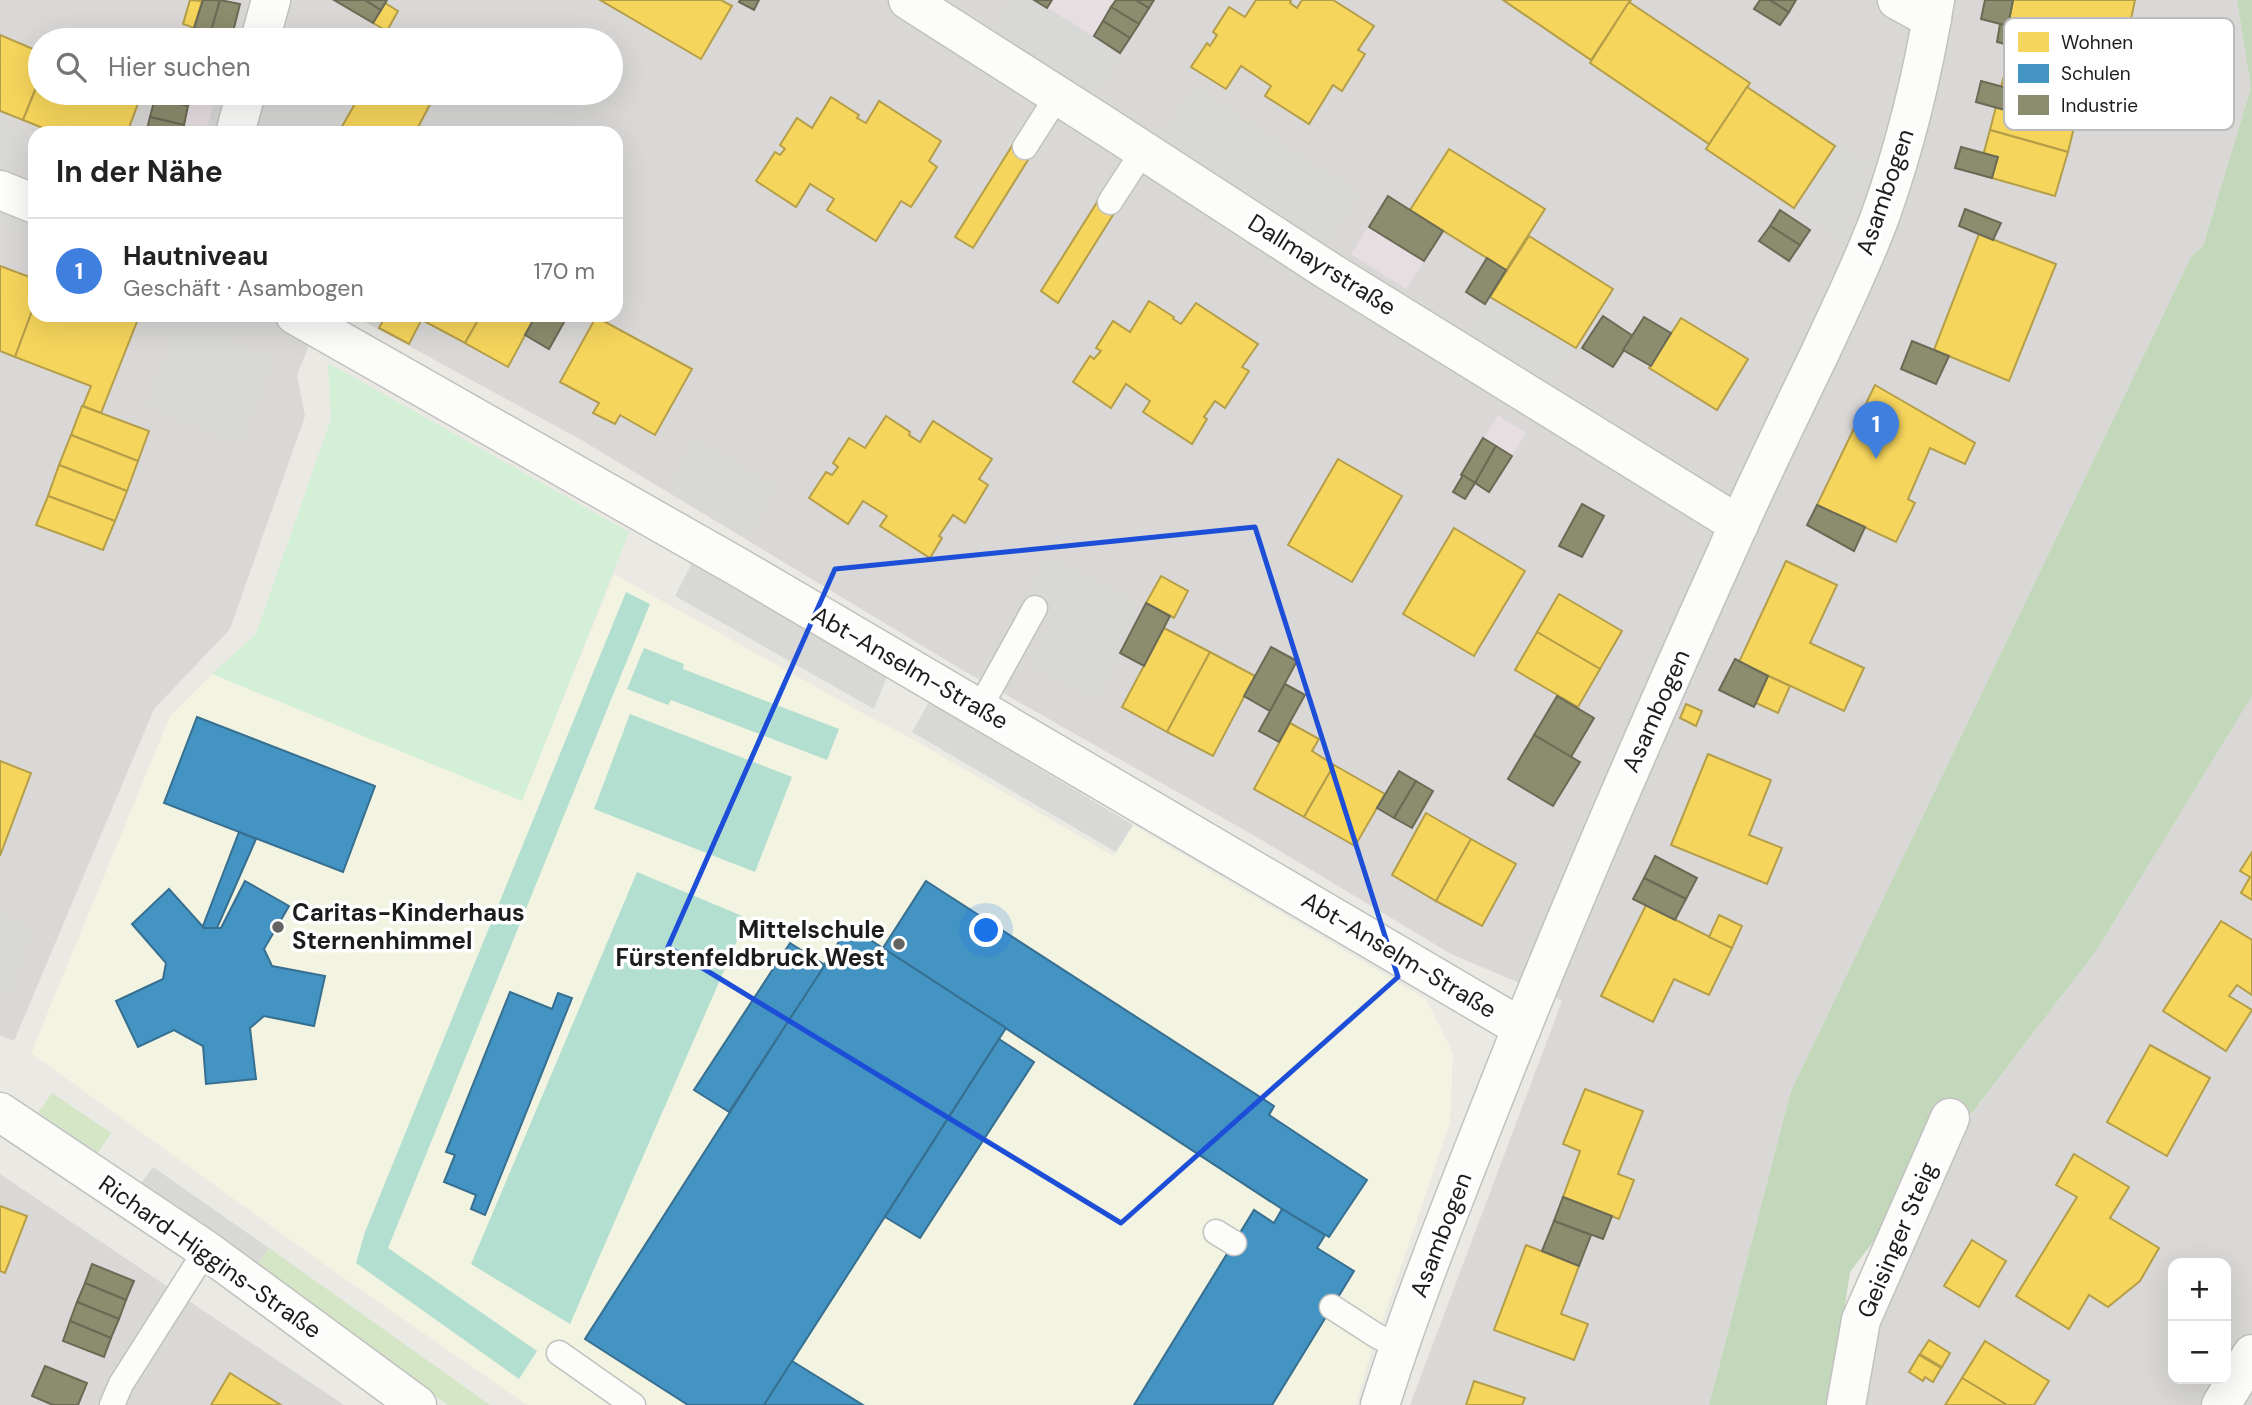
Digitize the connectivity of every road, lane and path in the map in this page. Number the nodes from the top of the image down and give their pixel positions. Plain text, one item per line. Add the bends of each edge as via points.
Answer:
1 (271, 0) edge
2 (908, 0) edge
3 (1897, 0) edge
4 (1933, 9) edge
5 (263, 28) edge
6 (1058, 95) junction
7 (243, 105) edge
8 (237, 126) edge
9 (1025, 147) dead end
10 (1143, 150) junction
11 (0, 190) edge
12 (28, 201) edge
13 (1110, 202) dead end
14 (307, 322) edge
15 (1739, 524) junction
16 (1035, 608) dead end
17 (979, 709) junction
18 (1522, 1028) junction
19 (0, 1112) edge
20 (1950, 1118) dead end
21 (206, 1250) junction
22 (1332, 1307) dead end
23 (1399, 1346) junction
24 (559, 1353) dead end
25 (2252, 1354) edge
26 (112, 1405) edge
27 (417, 1405) edge
28 (632, 1405) edge
29 (1380, 1405) edge
30 (1846, 1405) edge
31 (2221, 1405) edge

1 - 5 street
2 - 6 street, Dallmayrstraße
3 - 4 street, Asambogen
4 - 15 street, Asambogen via 1904,142 1880,217
6 - 9 lane
6 - 10 street, Dallmayrstraße
7 - 8 street
10 - 13 lane
10 - 15 street, Dallmayrstraße via 1327,270
11 - 12 street
14 - 17 street, Abt-Anselm-Straße
15 - 18 street, Asambogen
16 - 17 lane
17 - 18 street, Abt-Anselm-Straße
18 - 23 street, Asambogen
19 - 21 street, Richard-Higgins-Straße
20 - 30 street, Geisinger Steig via 1861,1320
21 - 26 lane
21 - 27 street, Richard-Higgins-Straße
22 - 23 lane
23 - 29 street, Asambogen
24 - 28 lane
25 - 31 street

